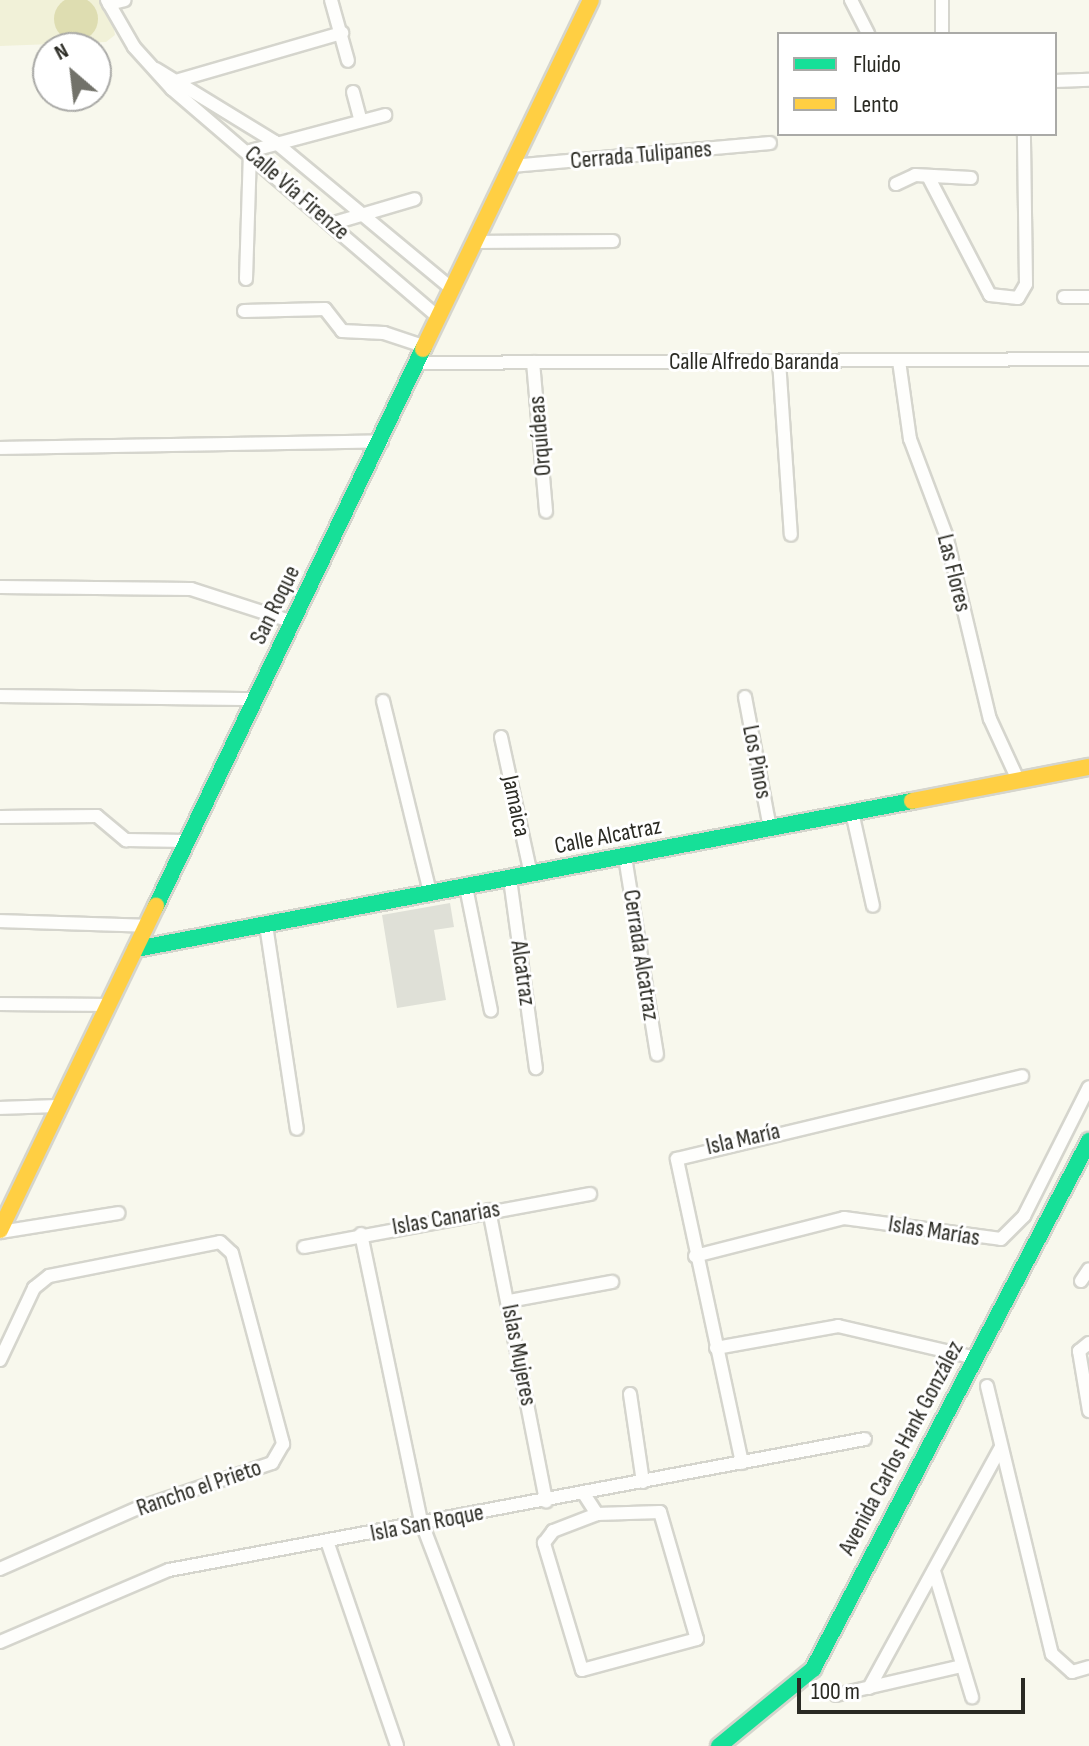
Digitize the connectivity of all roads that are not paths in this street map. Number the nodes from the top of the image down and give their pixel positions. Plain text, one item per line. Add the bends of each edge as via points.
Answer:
1 (125, 0) edge
2 (331, 0) edge
3 (591, 0) edge
4 (851, 0) edge
5 (942, 0) edge
6 (108, 2) edge
7 (867, 32) edge
8 (942, 32) edge
9 (342, 33) junction
10 (348, 61) dead end
11 (156, 69) junction
12 (180, 78) junction
13 (1089, 80) edge
14 (1057, 81) edge
15 (172, 89) junction
16 (353, 92) dead end
17 (385, 115) dead end
18 (361, 121) junction
19 (1024, 136) edge
20 (275, 142) junction
21 (770, 143) dead end
22 (250, 151) junction
23 (512, 166) junction
24 (929, 178) junction
25 (971, 178) dead end
26 (896, 184) dead end
27 (415, 199) dead end
28 (354, 214) junction
29 (334, 223) junction
30 (613, 241) dead end
31 (475, 242) junction
32 (246, 279) dead end
33 (452, 289) junction
34 (1064, 297) dead end
35 (1089, 297) edge
36 (244, 311) dead end
37 (438, 317) junction
38 (423, 355) junction
39 (1089, 359) edge
40 (779, 361) junction
41 (899, 361) junction
42 (533, 362) junction
43 (382, 441) junction
44 (0, 448) edge
45 (546, 511) dead end
46 (791, 535) dead end
47 (0, 587) edge
48 (293, 622) junction
49 (0, 696) edge
50 (745, 697) dead end
51 (257, 699) junction
52 (383, 701) dead end
53 (501, 737) dead end
54 (1089, 767) edge
55 (1018, 780) junction
56 (852, 812) junction
57 (0, 817) edge
58 (770, 828) junction
59 (188, 841) junction
60 (625, 857) junction
61 (531, 875) junction
62 (510, 879) junction
63 (466, 887) junction
64 (430, 893) junction
65 (873, 906) dead end
66 (0, 921) edge
67 (266, 925) junction
68 (147, 926) junction
69 (136, 949) junction
70 (0, 1004) edge
71 (107, 1005) junction
72 (491, 1011) dead end
73 (657, 1054) dead end
74 (536, 1068) dead end
75 (1022, 1076) dead end
76 (1089, 1087) edge
77 (59, 1106) junction
78 (0, 1108) edge
79 (297, 1129) dead end
80 (1089, 1141) edge
81 (590, 1194) dead end
82 (489, 1210) junction
83 (118, 1213) dead end
84 (0, 1231) edge
85 (361, 1234) junction
86 (304, 1247) dead end
87 (695, 1256) junction
88 (1089, 1269) edge
89 (1081, 1281) dead end
90 (612, 1282) dead end
91 (509, 1301) junction
92 (1089, 1343) edge
93 (716, 1348) junction
94 (976, 1358) junction
95 (0, 1360) edge
96 (987, 1386) dead end
97 (630, 1394) dead end
98 (1089, 1411) edge
99 (865, 1439) dead end
100 (1001, 1447) junction
101 (742, 1463) junction
102 (643, 1482) junction
103 (584, 1494) junction
104 (546, 1501) junction
105 (597, 1514) junction
106 (421, 1521) junction
107 (328, 1544) junction
108 (0, 1569) edge
109 (934, 1571) junction
110 (0, 1642) edge
111 (962, 1666) junction
112 (1089, 1667) edge
113 (869, 1688) junction
114 (836, 1695) dead end
115 (972, 1697) dead end
116 (397, 1746) edge
117 (507, 1746) edge
118 (719, 1746) edge

1 - 6 street
2 - 9 street
3 - 23 main road, San Roque
4 - 7 street
5 - 8 street
6 - 11 street, Calle Vía Firenze
9 - 10 street
9 - 12 street
11 - 12 street, Calle Vía Firenze
11 - 15 street, Calle Vía Firenze
12 - 15 street
12 - 20 street, Calle Vía Firenze
13 - 14 street
15 - 22 street, Calle Vía Firenze
16 - 18 street
17 - 18 street
18 - 20 street
19 - 24 street via 1025,295 990,295
20 - 22 street
20 - 28 street, Calle Vía Firenze
21 - 23 street, Cerrada Tulipanes
22 - 29 street, Calle Vía Firenze
22 - 32 street
23 - 31 main road, San Roque
24 - 25 street
24 - 26 street
27 - 28 street
28 - 29 street
28 - 33 street, Calle Vía Firenze
29 - 37 street, Calle Vía Firenze
30 - 31 street
31 - 33 main road, San Roque
33 - 37 main road, San Roque
34 - 35 street
36 - 38 street, Calle Alfredo Baranda via 325,309 342,331 384,333
37 - 38 main road, San Roque
38 - 42 street, Calle Alfredo Baranda
38 - 43 main road, San Roque
39 - 41 street, Calle Alfredo Baranda
40 - 41 street, Calle Alfredo Baranda
40 - 42 street, Calle Alfredo Baranda
40 - 46 street
41 - 55 street, Las Flores via 910,439 946,535 990,719
42 - 45 street, Orquídeas
43 - 44 street
43 - 48 main road, San Roque
47 - 48 street via 183,588
48 - 51 main road, San Roque
49 - 51 street
50 - 58 street, Los Pinos
51 - 59 main road, San Roque
52 - 64 street
53 - 61 street, Jamaica
54 - 55 main road, Calle Alcatraz
55 - 56 main road, Calle Alcatraz
56 - 58 main road, Calle Alcatraz
56 - 65 street
57 - 59 street via 97,816 126,840
58 - 60 main road, Calle Alcatraz
59 - 68 main road, San Roque
60 - 61 main road, Calle Alcatraz
60 - 73 street, Cerrada Alcatraz
61 - 62 main road, Calle Alcatraz
62 - 63 main road, Calle Alcatraz
62 - 74 street, Alcatraz
63 - 64 main road, Calle Alcatraz
63 - 72 street
64 - 67 main road, Calle Alcatraz
66 - 68 street
67 - 69 main road, Calle Alcatraz
67 - 79 street
68 - 69 main road, San Roque
69 - 71 main road, San Roque
70 - 71 street
71 - 77 main road, San Roque
75 - 87 street, Isla María via 688,1151 674,1169
76 - 87 street, Islas Marías via 1024,1216 1001,1239 844,1218
77 - 78 street
77 - 84 main road, San Roque
80 - 94 main road, Avenida Carlos Hank González
81 - 82 street, Islas Canarias
82 - 85 street, Islas Canarias
82 - 91 street, Islas Mujeres
83 - 84 street
85 - 86 street, Islas Canarias
85 - 106 street
87 - 93 street, Isla María
88 - 89 street
90 - 91 street
91 - 104 street, Islas Mujeres
92 - 98 street via 1079,1351
93 - 94 street via 838,1326
93 - 101 street, Isla María
94 - 118 main road, Avenida Carlos Hank González via 813,1669
95 - 108 street, Rancho el Prieto via 34,1288 49,1276 226,1244 283,1444 279,1459 138,1508
96 - 100 street
97 - 102 street
99 - 101 street, Isla San Roque
100 - 109 street
100 - 112 street via 1052,1654 1072,1672
101 - 102 street, Isla San Roque
102 - 103 street, Isla San Roque
103 - 104 street, Isla San Roque
103 - 105 street
104 - 106 street, Isla San Roque
105 - 105 street via 660,1512 697,1639 582,1670 544,1543 553,1531
106 - 107 street, Isla San Roque
106 - 117 street
107 - 110 street, Isla San Roque via 169,1570
107 - 116 street
109 - 111 street
109 - 113 street
111 - 113 street
111 - 115 street
113 - 114 street

